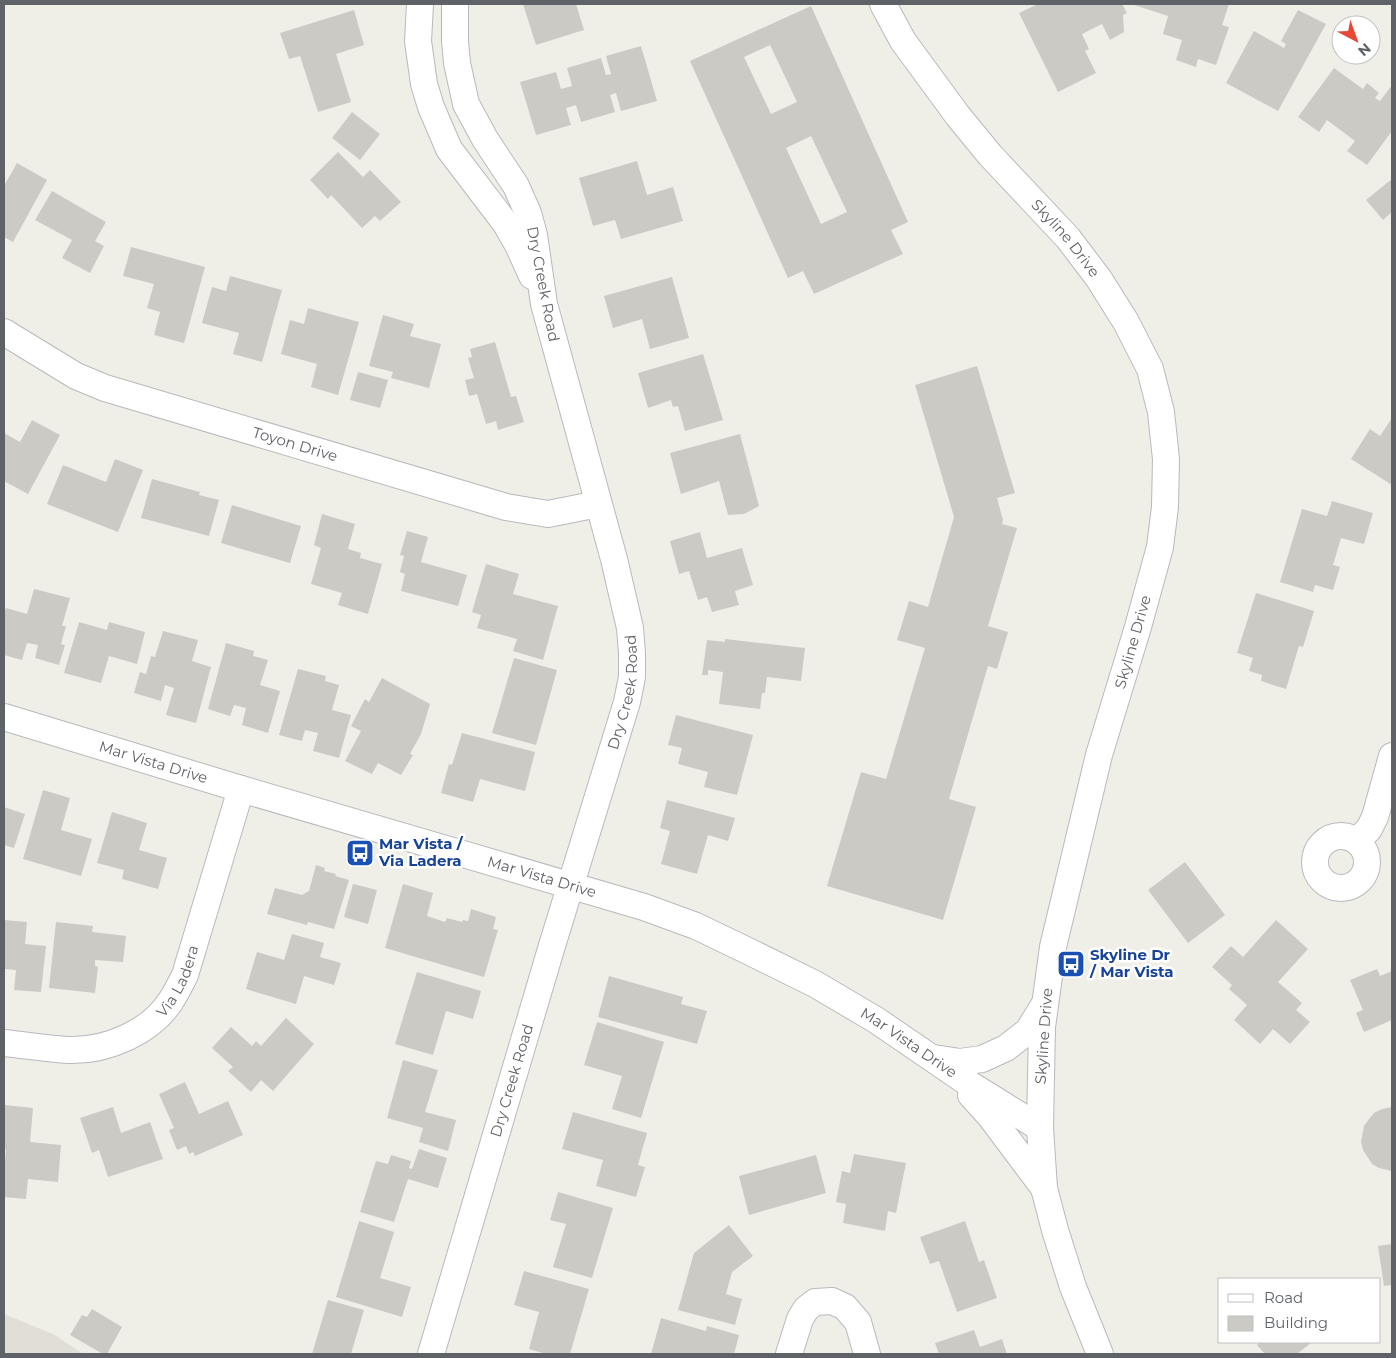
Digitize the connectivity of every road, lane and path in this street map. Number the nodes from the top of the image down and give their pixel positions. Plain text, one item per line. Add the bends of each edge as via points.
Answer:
1 (420, 4) edge
2 (455, 4) edge
3 (883, 4) edge
4 (544, 304) junction
5 (4, 332) edge
6 (598, 504) junction
7 (4, 717) edge
8 (1392, 756) edge
9 (240, 789) junction
10 (1357, 841) dead end
11 (571, 885) junction
12 (1046, 1002) junction
13 (4, 1043) edge
14 (933, 1058) junction
15 (1040, 1128) junction
16 (1044, 1188) junction
17 (431, 1354) edge
18 (790, 1354) edge
19 (867, 1354) edge
20 (1100, 1354) edge

1 - 4 street via 418,41 431,107 449,149 506,224
2 - 4 street, Dry Creek Road via 457,63 466,104 485,140 516,186 528,214
3 - 12 street, Skyline Drive via 903,40 958,116 1068,238 1099,278 1150,369 1161,412 1166,460 1160,547 1099,755 1053,947
4 - 6 street, Dry Creek Road
5 - 6 street, Toyon Drive via 76,376 105,388 506,508 548,514
6 - 11 street, Dry Creek Road via 630,628 632,677
7 - 9 street, Mar Vista Drive
8 - 10 street via 1375,817
9 - 11 street, Mar Vista Drive
9 - 13 street, Via Ladera via 184,975 172,1000 156,1019 138,1032 94,1048 70,1050
11 - 14 street, Mar Vista Drive via 696,926 815,984
11 - 17 street, Dry Creek Road
12 - 14 street via 1028,1030 1006,1048 982,1059 960,1062
12 - 15 street, Skyline Drive via 1042,1027
14 - 15 street, Mar Vista Drive
14 - 16 street via 990,1116
15 - 16 street, Skyline Drive
16 - 20 street, Skyline Drive via 1073,1288
18 - 19 street via 806,1309 815,1302 832,1301 845,1307 858,1322

